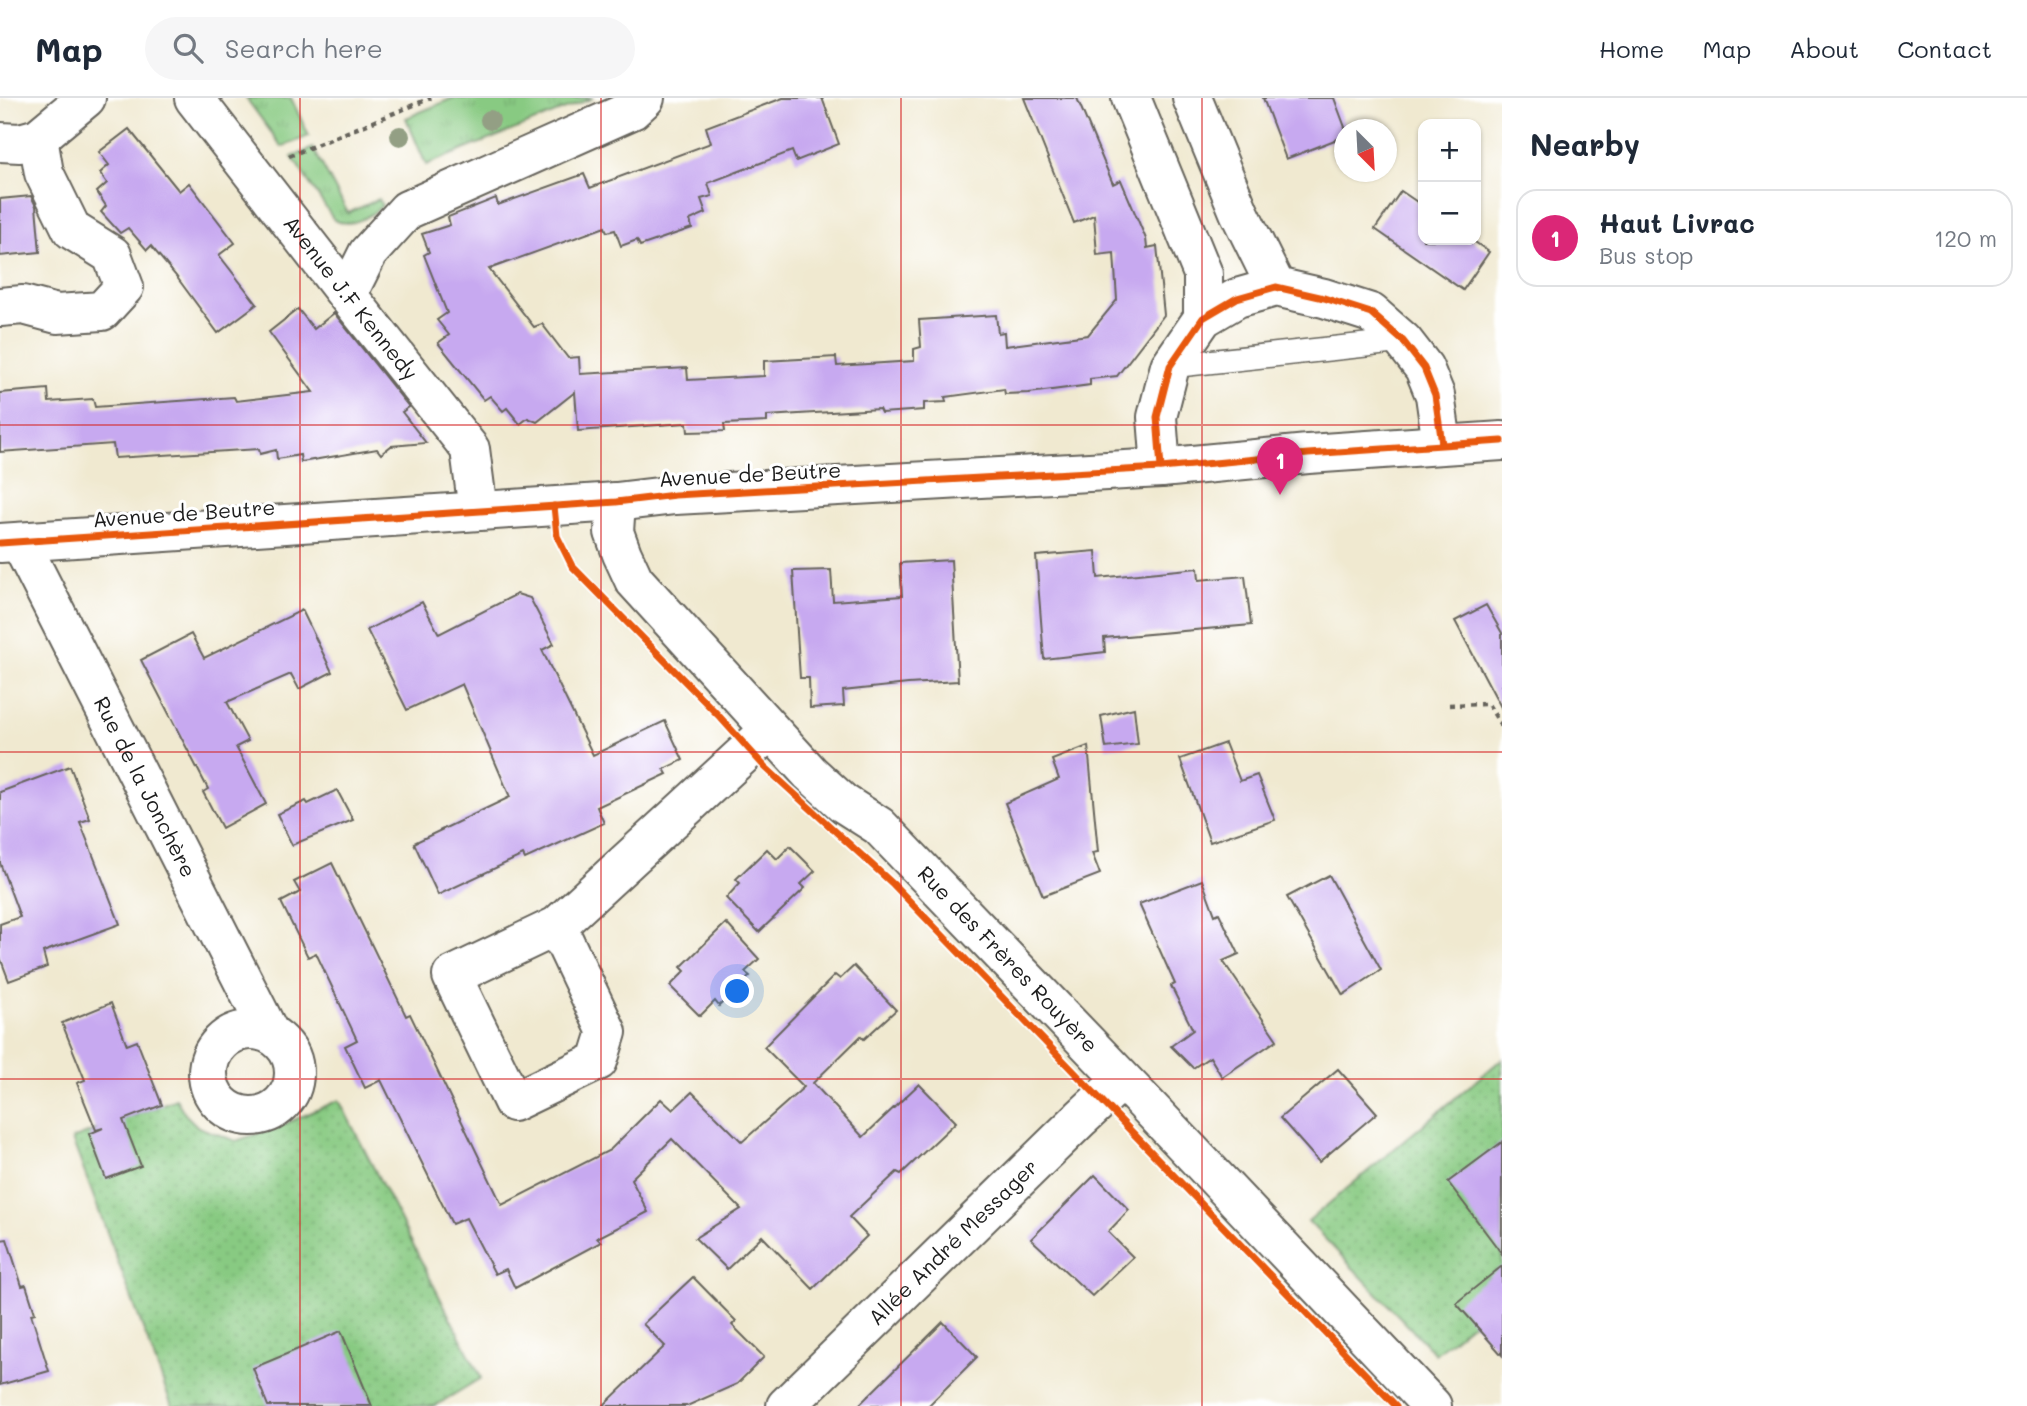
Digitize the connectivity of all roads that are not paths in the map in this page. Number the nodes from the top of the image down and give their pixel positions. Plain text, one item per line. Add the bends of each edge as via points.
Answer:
1 (86, 98) edge
2 (194, 98) edge
3 (645, 98) edge
4 (1131, 98) edge
5 (1192, 98) edge
6 (38, 138) junction
7 (0, 142) edge
8 (1276, 287) junction
9 (347, 295) junction
10 (0, 307) edge
11 (1203, 318) junction
12 (1403, 341) junction
13 (1170, 366) junction
14 (1502, 441) edge
15 (1442, 444) junction
16 (1161, 468) junction
17 (617, 502) junction
18 (478, 511) junction
19 (10, 543) edge
20 (770, 730) junction
21 (557, 926) junction
22 (269, 1032) dead end
23 (1122, 1080) junction
24 (786, 1406) edge
25 (1432, 1406) edge

1 - 6 street
2 - 9 street, Avenue J.F Kennedy
3 - 9 street via 632,110 407,210 368,253
4 - 11 street via 1203,274
5 - 8 street
6 - 7 street
6 - 10 street via 44,173 72,230 112,255 124,287 102,311 57,314 23,305
8 - 11 street via 1237,298
8 - 12 street via 1371,313
9 - 18 street, Avenue J.F Kennedy via 470,450
11 - 13 street
12 - 13 lane
12 - 15 street via 1424,368 1434,395
13 - 16 street via 1157,416
14 - 15 street, Avenue de Beutre
15 - 16 street, Avenue de Beutre
16 - 17 street, Avenue de Beutre
17 - 18 street, Avenue de Beutre
17 - 20 street, Rue des Frères Rouyère via 614,532 634,580
18 - 19 street, Avenue de Beutre
19 - 22 street, Rue de la Jonchère
20 - 21 street
20 - 23 street, Rue des Frères Rouyère via 843,803 879,826
21 - 21 street via 452,976 513,1102 598,1061 607,1032
23 - 24 street, Allée André Messager
23 - 25 street, Rue des Frères Rouyère

